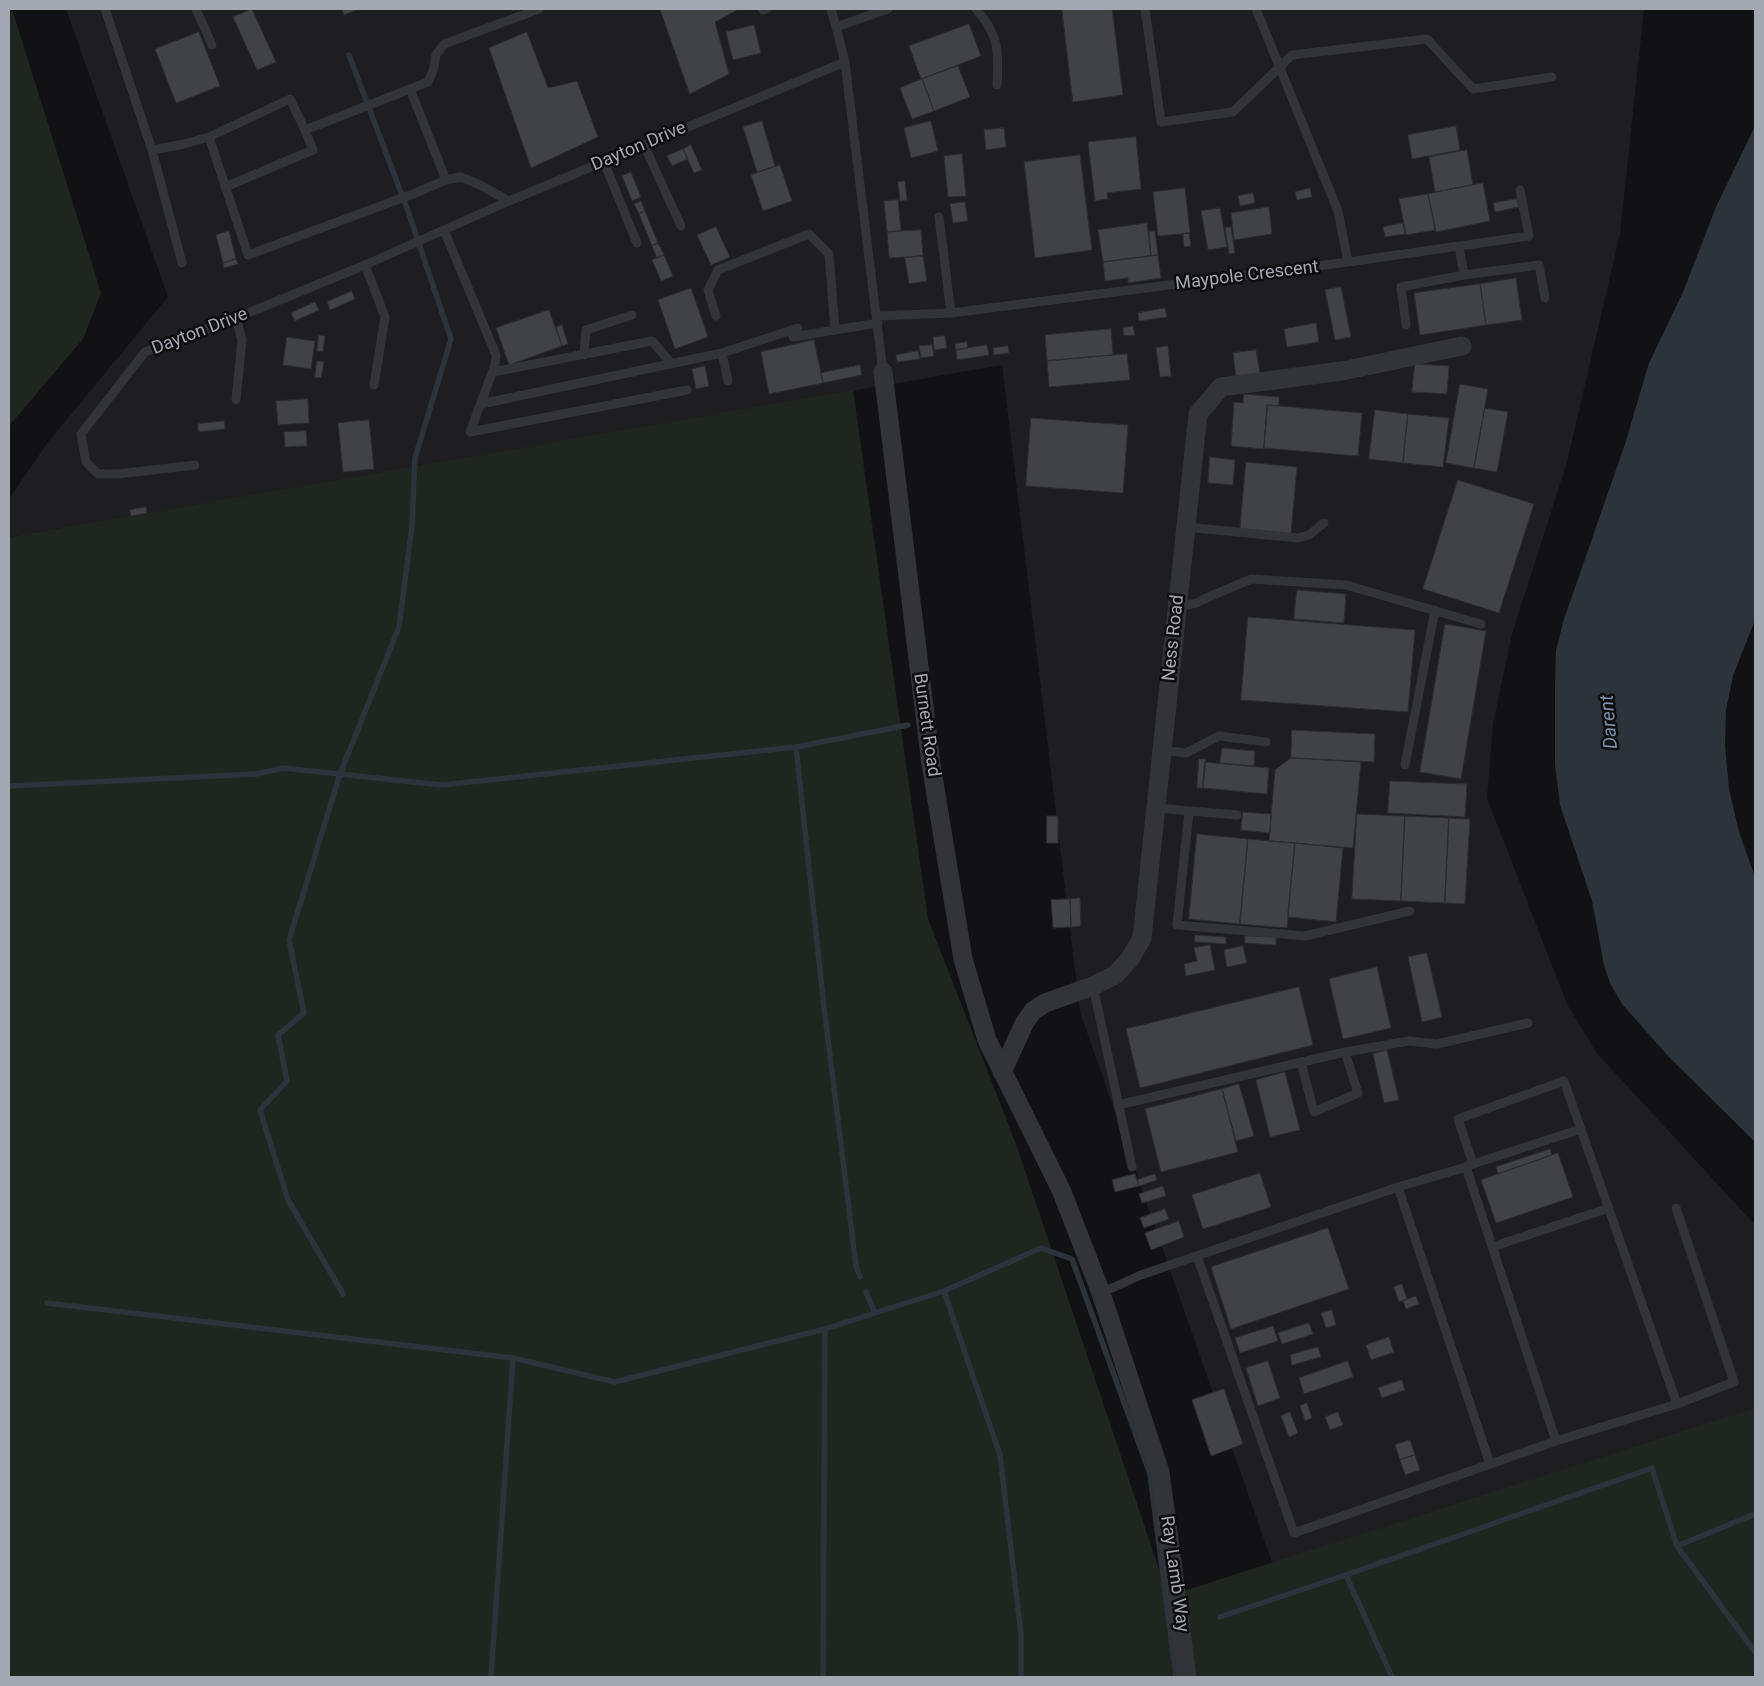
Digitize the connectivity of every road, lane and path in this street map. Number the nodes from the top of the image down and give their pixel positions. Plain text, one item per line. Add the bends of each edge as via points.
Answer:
1 (105, 9) edge
2 (196, 9) edge
3 (539, 9) edge
4 (831, 9) edge
5 (888, 9) edge
6 (976, 9) edge
7 (1145, 9) edge
8 (1256, 9) edge
9 (836, 27) junction
10 (212, 45) dead end
11 (844, 62) junction
12 (1280, 66) junction
13 (1552, 77) dead end
14 (998, 86) dead end
15 (410, 89) junction
16 (305, 130) junction
17 (209, 137) junction
18 (644, 145) junction
19 (152, 150) junction
20 (604, 162) junction
21 (446, 180) junction
22 (225, 187) junction
23 (1520, 190) dead end
24 (509, 201) junction
25 (940, 217) dead end
26 (681, 226) dead end
27 (444, 230) junction
28 (637, 243) dead end
29 (1459, 246) junction
30 (1348, 262) junction
31 (182, 263) dead end
32 (365, 265) junction
33 (1464, 275) junction
34 (1546, 298) dead end
35 (951, 313) junction
36 (632, 315) dead end
37 (716, 316) dead end
38 (236, 318) junction
39 (877, 320) junction
40 (1406, 325) dead end
41 (798, 328) dead end
42 (834, 330) junction
43 (793, 337) dead end
44 (1462, 346) dead end
45 (722, 353) junction
46 (584, 355) junction
47 (672, 364) junction
48 (493, 372) junction
49 (883, 372) joint
50 (728, 381) dead end
51 (374, 385) dead end
52 (687, 390) dead end
53 (236, 400) dead end
54 (481, 404) junction
55 (195, 465) dead end
56 (1324, 523) dead end
57 (1186, 527) junction
58 (1177, 606) junction
59 (1435, 610) junction
60 (1481, 624) dead end
61 (1266, 742) dead end
62 (1162, 750) junction
63 (1405, 765) dead end
64 (1156, 808) junction
65 (1189, 812) junction
66 (1237, 816) dead end
67 (1410, 910) dead end
68 (1093, 986) junction
69 (1528, 1023) dead end
70 (1345, 1052) junction
71 (1301, 1062) junction
72 (1002, 1072) junction
73 (1118, 1105) junction
74 (1581, 1129) junction
75 (1469, 1166) junction
76 (1132, 1167) dead end
77 (1398, 1187) junction
78 (1609, 1208) junction
79 (1676, 1208) dead end
80 (1492, 1247) junction
81 (1197, 1256) junction
82 (1101, 1293) junction
83 (1677, 1404) junction
84 (1556, 1441) junction
85 (1490, 1464) junction
86 (1187, 1677) edge

1 - 19 lane
2 - 10 lane
3 - 15 lane via 444,44 436,55 428,82
4 - 9 lane
5 - 9 lane
6 - 14 lane via 995,36 999,58
7 - 12 lane via 1161,122 1233,112
8 - 12 lane
9 - 11 lane
11 - 18 lane, Dayton Drive
11 - 39 lane
12 - 13 lane via 1292,55 1427,40 1472,89
12 - 30 lane via 1338,211
15 - 16 lane
15 - 21 lane
16 - 17 lane via 290,99
16 - 22 lane via 312,150
17 - 19 lane
17 - 22 lane
18 - 20 lane, Dayton Drive
18 - 26 lane
19 - 31 lane
20 - 24 lane, Dayton Drive
20 - 28 lane
21 - 22 lane via 248,255
21 - 24 lane via 460,177
23 - 29 lane, Maypole Crescent via 1529,236
24 - 27 lane, Dayton Drive
25 - 35 lane
27 - 32 lane, Dayton Drive
27 - 48 lane via 496,356
29 - 30 lane, Maypole Crescent
29 - 33 lane
30 - 35 lane, Maypole Crescent
32 - 38 lane, Dayton Drive
32 - 51 lane via 385,318
33 - 34 lane via 1538,264
33 - 40 lane via 1401,286
35 - 39 lane, Maypole Crescent
36 - 46 lane via 586,330
37 - 42 lane via 708,290 718,270 809,234 829,254
38 - 53 lane via 242,340
38 - 55 lane, Dayton Drive via 146,352 81,434 86,462 98,474
39 - 42 lane, Maypole Crescent
39 - 49 lane
41 - 45 lane
42 - 43 lane, Maypole Crescent
44 - 57 street, Ness Road via 1342,370 1221,387 1198,414
45 - 47 lane
45 - 50 lane
46 - 47 lane via 652,341
46 - 48 lane
47 - 54 lane
48 - 54 lane
49 - 72 street, Burnett Road via 916,651 950,885 964,964 986,1040
52 - 54 lane via 470,432
56 - 57 lane via 1309,535 1298,538
57 - 58 street, Ness Road
58 - 59 lane via 1197,604 1251,579 1346,585
58 - 62 street, Ness Road
59 - 60 lane
59 - 63 lane
61 - 62 lane via 1219,736 1186,753
62 - 64 street, Ness Road
64 - 65 lane
64 - 68 street, Ness Road via 1142,938 1130,959 1115,975
65 - 66 lane
65 - 67 lane via 1176,925 1305,936
68 - 72 street, Ness Road via 1045,1003 1033,1011
68 - 73 lane
69 - 70 lane via 1437,1044 1409,1041
70 - 71 lane
70 - 71 lane via 1358,1093 1314,1112
71 - 73 lane
72 - 82 street, Burnett Road via 1062,1192
73 - 76 lane
74 - 75 lane
74 - 75 lane via 1564,1081 1458,1118
74 - 78 lane
75 - 77 lane
75 - 80 lane
77 - 81 lane
77 - 85 lane
78 - 80 lane
78 - 83 lane
79 - 83 lane via 1734,1382
80 - 84 lane
81 - 82 lane
81 - 85 lane via 1294,1534
82 - 86 street, Ray Lamb Way via 1160,1472
83 - 84 lane
84 - 85 lane

